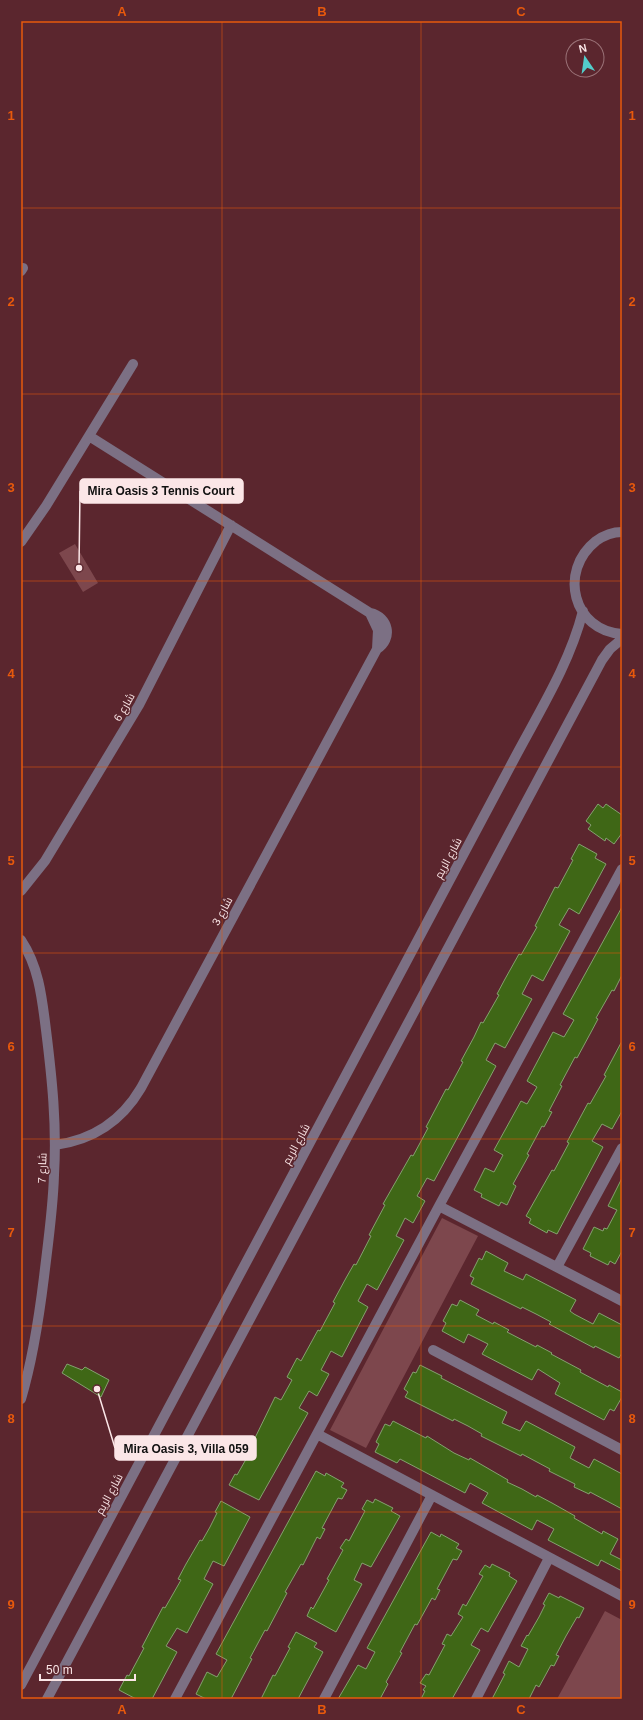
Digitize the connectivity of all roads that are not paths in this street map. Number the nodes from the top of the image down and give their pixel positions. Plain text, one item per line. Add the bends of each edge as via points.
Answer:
1 (133, 364) dead end
2 (89, 436) junction
3 (231, 525) junction
4 (622, 532) edge
5 (21, 542) edge
6 (583, 611) junction
7 (622, 634) edge
8 (622, 640) edge
9 (622, 870) edge
10 (21, 891) edge
11 (21, 940) edge
12 (55, 1145) junction
13 (622, 1148) edge
14 (439, 1206) junction
15 (557, 1267) junction
16 (622, 1301) edge
17 (433, 1350) dead end
18 (21, 1399) edge
19 (317, 1434) junction
20 (622, 1450) edge
21 (432, 1496) junction
22 (549, 1558) junction
23 (622, 1596) edge
24 (21, 1684) edge
25 (46, 1699) edge
26 (175, 1699) edge
27 (324, 1699) edge
28 (476, 1699) edge

1 - 2 street
2 - 3 street
2 - 5 street
3 - 10 street, شارع 6 via 140,705 45,861
3 - 12 street, شارع 3 via 370,613 378,630 377,649 134,1100 126,1111 105,1128 81,1140
4 - 6 street via 601,537 588,548 578,562 574,576 576,596
6 - 7 street via 592,622 603,629
6 - 24 street, شارع الريم via 568,656
8 - 25 street via 610,649 602,660
9 - 14 street
11 - 12 street, شارع 7 via 33,964 42,1002 52,1079
12 - 18 street, شارع 7 via 51,1221 40,1306
13 - 15 street
14 - 15 street
14 - 19 street
15 - 16 street
17 - 20 street
19 - 21 street
19 - 26 street
21 - 22 street
21 - 27 street
22 - 23 street
22 - 28 street

